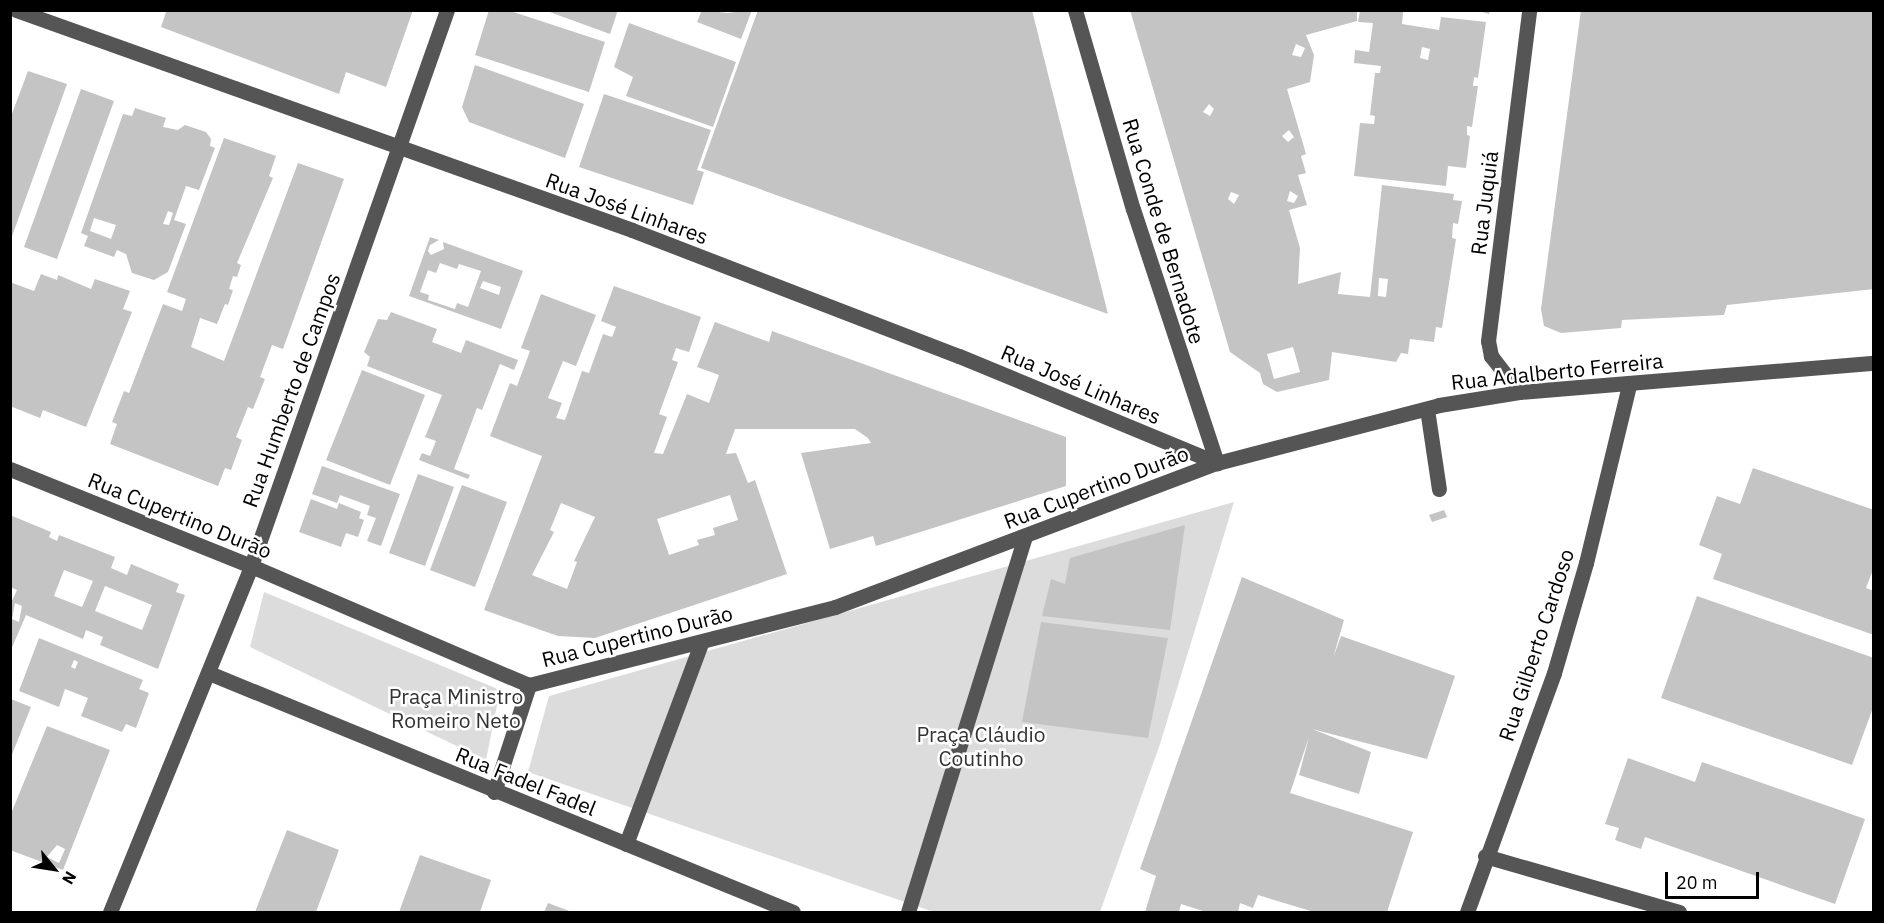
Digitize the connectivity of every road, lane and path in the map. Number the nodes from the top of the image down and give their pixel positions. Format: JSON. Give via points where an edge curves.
{"nodes":[{"id":1,"x":16,"y":10,"type":"edge"},
{"id":2,"x":447,"y":10,"type":"edge"},
{"id":3,"x":1075,"y":10,"type":"edge"},
{"id":4,"x":1529,"y":10,"type":"edge"},
{"id":5,"x":401,"y":148,"type":"junction"},
{"id":6,"x":1874,"y":363,"type":"edge"},
{"id":7,"x":1629,"y":385,"type":"junction"},
{"id":8,"x":1519,"y":392,"type":"junction"},
{"id":9,"x":1427,"y":409,"type":"junction"},
{"id":10,"x":1217,"y":463,"type":"junction"},
{"id":11,"x":10,"y":469,"type":"edge"},
{"id":12,"x":1439,"y":489,"type":"dead end"},
{"id":13,"x":1025,"y":537,"type":"junction"},
{"id":14,"x":251,"y":566,"type":"junction"},
{"id":15,"x":701,"y":643,"type":"junction"},
{"id":16,"x":209,"y":673,"type":"junction"},
{"id":17,"x":529,"y":685,"type":"junction"},
{"id":18,"x":494,"y":792,"type":"junction"},
{"id":19,"x":626,"y":844,"type":"junction"},
{"id":20,"x":1485,"y":856,"type":"junction"},
{"id":21,"x":110,"y":912,"type":"edge"},
{"id":22,"x":793,"y":912,"type":"edge"},
{"id":23,"x":908,"y":912,"type":"edge"},
{"id":24,"x":1467,"y":912,"type":"edge"},
{"id":25,"x":1679,"y":912,"type":"edge"}],
"edges":[{"from":1,"to":5,"type":"street","name":"Rua José Linhares"},
{"from":2,"to":5,"type":"street","name":"Rua Humberto de Campos"},
{"from":3,"to":10,"type":"street","name":"Rua Conde de Bernadote","via":[[1132,209]]},
{"from":4,"to":8,"type":"street","name":"Rua Juquiá","via":[[1488,341],[1495,362]]},
{"from":5,"to":10,"type":"street","name":"Rua José Linhares","via":[[632,230],[937,347]]},
{"from":5,"to":14,"type":"street","name":"Rua Humberto de Campos"},
{"from":6,"to":7,"type":"street","name":"Rua Adalberto Ferreira"},
{"from":7,"to":8,"type":"street","name":"Rua Adalberto Ferreira"},
{"from":7,"to":20,"type":"street","name":"Rua Gilberto Cardoso","via":[[1586,563],[1554,673]]},
{"from":8,"to":9,"type":"street","name":"Rua Adalberto Ferreira"},
{"from":9,"to":10,"type":"street","name":"Rua Adalberto Ferreira"},
{"from":9,"to":12,"type":"street"},
{"from":10,"to":13,"type":"street","name":"Rua Cupertino Durão"},
{"from":11,"to":14,"type":"street","name":"Rua Cupertino Durão"},
{"from":13,"to":15,"type":"street","name":"Rua Cupertino Durão","via":[[835,607]]},
{"from":13,"to":23,"type":"street"},
{"from":14,"to":16,"type":"street","name":"Rua Humberto de Campos"},
{"from":14,"to":17,"type":"street","name":"Rua Cupertino Durão"},
{"from":15,"to":17,"type":"street","name":"Rua Cupertino Durão"},
{"from":15,"to":19,"type":"street"},
{"from":16,"to":18,"type":"street","name":"Rua Fadel Fadel"},
{"from":16,"to":21,"type":"street","name":"Rua Humberto de Campos"},
{"from":17,"to":18,"type":"street"},
{"from":18,"to":19,"type":"street","name":"Rua Fadel Fadel"},
{"from":19,"to":22,"type":"street","name":"Rua Fadel Fadel"},
{"from":20,"to":24,"type":"street","name":"Rua Gilberto Cardoso"},
{"from":20,"to":25,"type":"street"}]}
